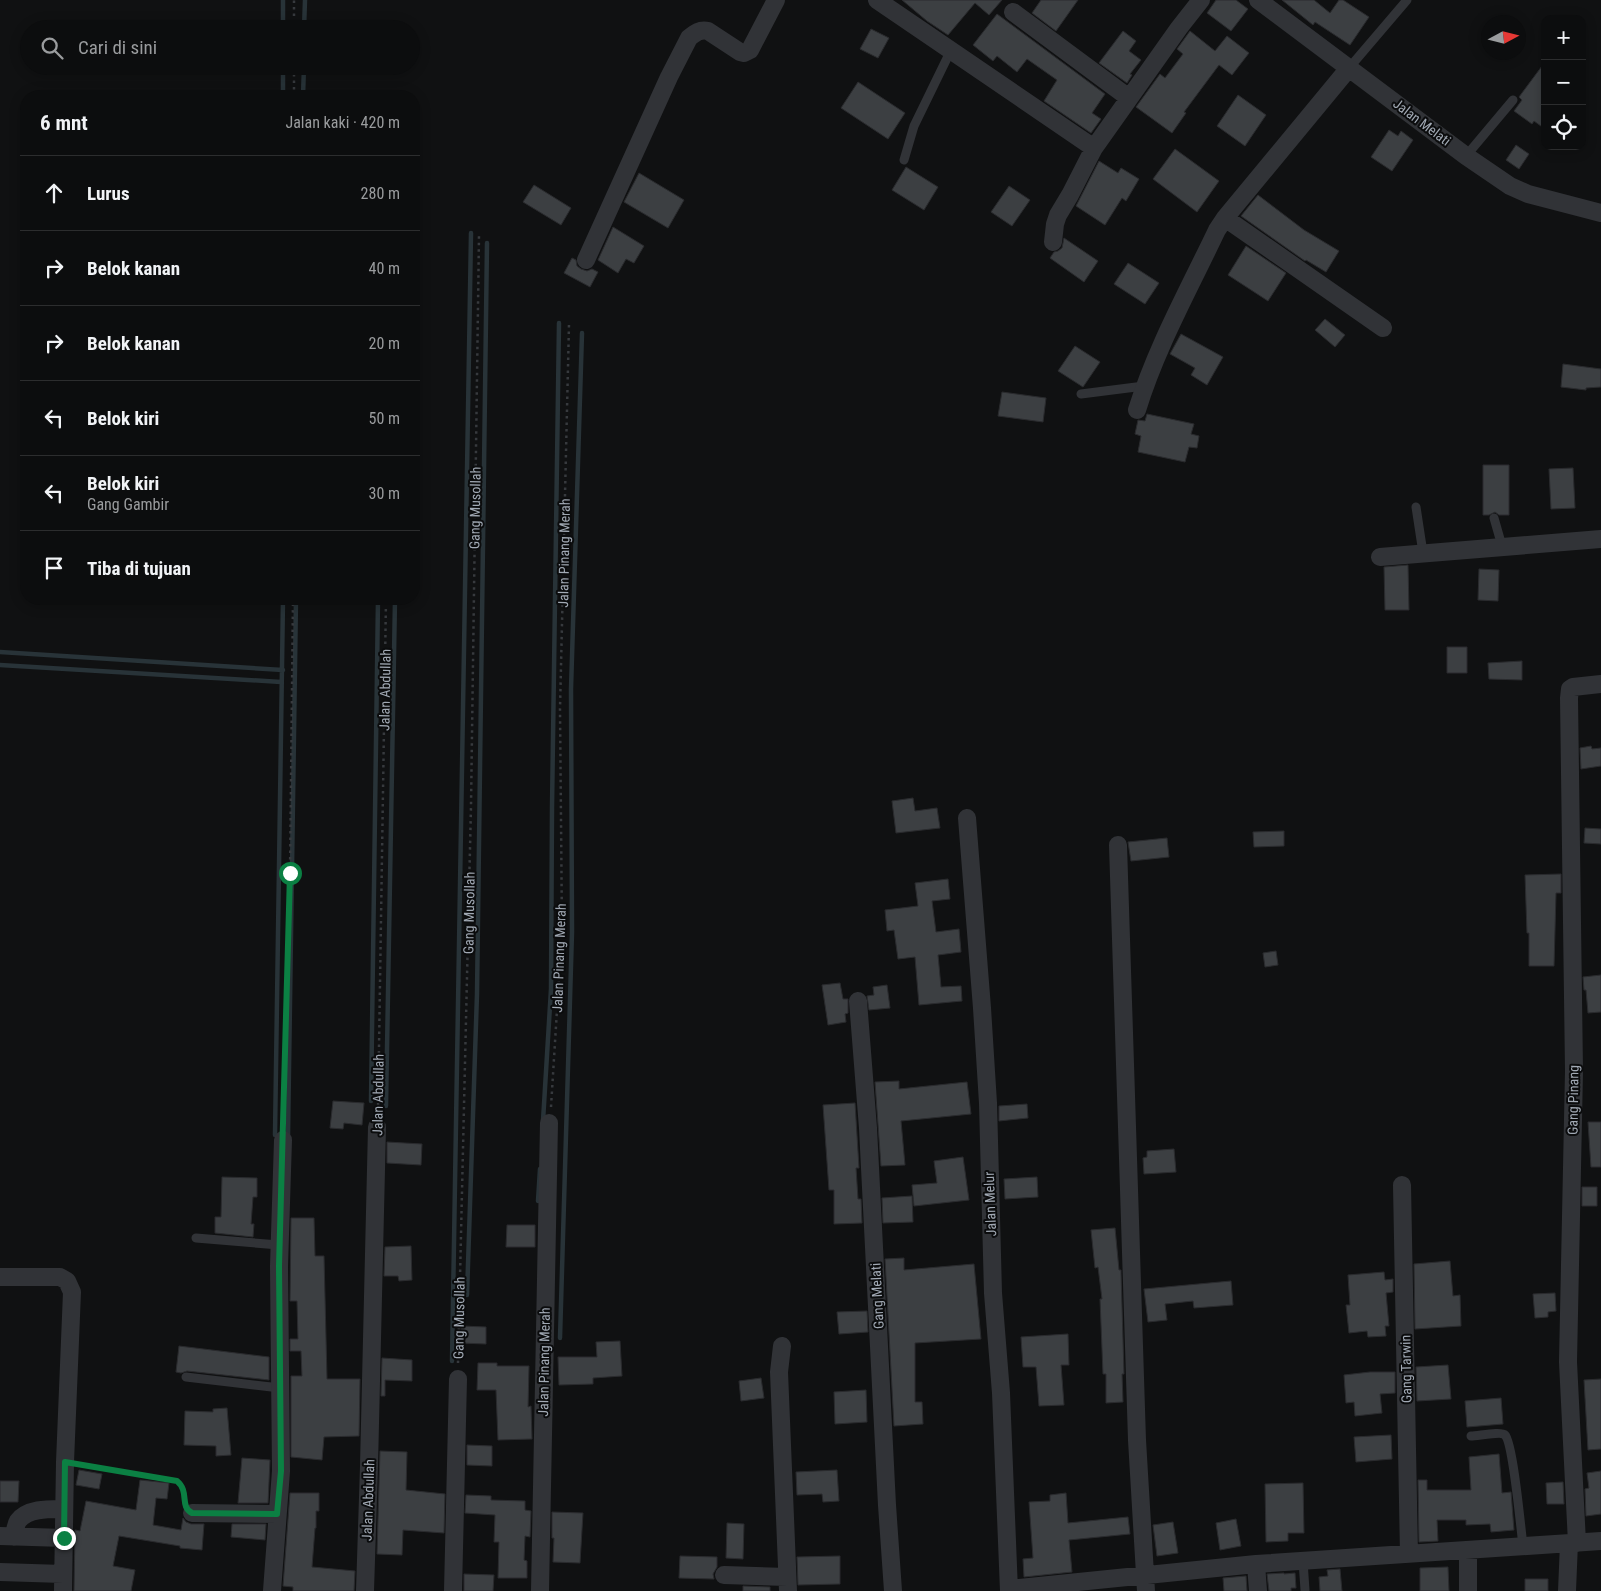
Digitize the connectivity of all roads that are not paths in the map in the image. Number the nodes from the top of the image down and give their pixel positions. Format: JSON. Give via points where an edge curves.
{"nodes":[{"id":1,"x":776,"y":0,"type":"edge"},
{"id":2,"x":877,"y":0,"type":"edge"},
{"id":3,"x":1201,"y":0,"type":"edge"},
{"id":4,"x":1258,"y":0,"type":"edge"},
{"id":5,"x":1407,"y":0,"type":"edge"},
{"id":6,"x":1013,"y":12,"type":"dead end"},
{"id":7,"x":951,"y":50,"type":"junction"},
{"id":8,"x":1350,"y":68,"type":"junction"},
{"id":9,"x":1129,"y":98,"type":"junction"},
{"id":10,"x":1513,"y":100,"type":"dead end"},
{"id":11,"x":1094,"y":148,"type":"junction"},
{"id":12,"x":1466,"y":156,"type":"junction"},
{"id":13,"x":904,"y":160,"type":"dead end"},
{"id":14,"x":1601,"y":213,"type":"edge"},
{"id":15,"x":1225,"y":218,"type":"junction"},
{"id":16,"x":1054,"y":242,"type":"dead end"},
{"id":17,"x":586,"y":260,"type":"dead end"},
{"id":18,"x":1383,"y":328,"type":"dead end"},
{"id":19,"x":1144,"y":386,"type":"junction"},
{"id":20,"x":1081,"y":394,"type":"dead end"},
{"id":21,"x":1137,"y":410,"type":"dead end"},
{"id":22,"x":1416,"y":507,"type":"dead end"},
{"id":23,"x":1494,"y":518,"type":"dead end"},
{"id":24,"x":1601,"y":539,"type":"edge"},
{"id":25,"x":1502,"y":546,"type":"junction"},
{"id":26,"x":1423,"y":553,"type":"junction"},
{"id":27,"x":1380,"y":557,"type":"dead end"},
{"id":28,"x":1601,"y":684,"type":"edge"},
{"id":29,"x":967,"y":818,"type":"dead end"},
{"id":30,"x":1118,"y":845,"type":"dead end"},
{"id":31,"x":858,"y":1001,"type":"dead end"},
{"id":32,"x":549,"y":1123,"type":"road end"},
{"id":33,"x":377,"y":1127,"type":"road end"},
{"id":34,"x":283,"y":1140,"type":"road end"},
{"id":35,"x":1402,"y":1185,"type":"dead end"},
{"id":36,"x":196,"y":1238,"type":"dead end"},
{"id":37,"x":279,"y":1245,"type":"junction"},
{"id":38,"x":0,"y":1277,"type":"edge"},
{"id":39,"x":782,"y":1346,"type":"dead end"},
{"id":40,"x":186,"y":1377,"type":"dead end"},
{"id":41,"x":458,"y":1379,"type":"road end"},
{"id":42,"x":280,"y":1388,"type":"junction"},
{"id":43,"x":1471,"y":1436,"type":"dead end"},
{"id":44,"x":64,"y":1509,"type":"junction"},
{"id":45,"x":192,"y":1513,"type":"road end"},
{"id":46,"x":277,"y":1514,"type":"junction"},
{"id":47,"x":7,"y":1537,"type":"edge"},
{"id":48,"x":64,"y":1538,"type":"junction"},
{"id":49,"x":1601,"y":1541,"type":"edge"},
{"id":50,"x":1573,"y":1543,"type":"junction"},
{"id":51,"x":1522,"y":1546,"type":"junction"},
{"id":52,"x":1468,"y":1550,"type":"junction"},
{"id":53,"x":1409,"y":1554,"type":"junction"},
{"id":54,"x":1303,"y":1561,"type":"junction"},
{"id":55,"x":1256,"y":1564,"type":"junction"},
{"id":56,"x":0,"y":1572,"type":"edge"},
{"id":57,"x":724,"y":1575,"type":"dead end"},
{"id":58,"x":63,"y":1582,"type":"edge"},
{"id":59,"x":1145,"y":1583,"type":"edge"},
{"id":60,"x":788,"y":1584,"type":"edge"},
{"id":61,"x":1009,"y":1590,"type":"edge"},
{"id":62,"x":1305,"y":1590,"type":"dead end"},
{"id":63,"x":272,"y":1591,"type":"edge"},
{"id":64,"x":365,"y":1591,"type":"edge"},
{"id":65,"x":453,"y":1591,"type":"edge"},
{"id":66,"x":540,"y":1591,"type":"edge"},
{"id":67,"x":894,"y":1591,"type":"edge"},
{"id":68,"x":1258,"y":1591,"type":"edge"},
{"id":69,"x":1468,"y":1591,"type":"edge"},
{"id":70,"x":1567,"y":1591,"type":"edge"}],
"edges":[{"from":1,"to":17,"type":"street","via":[[747,52],[740,52],[704,30],[689,38]]},
{"from":2,"to":7,"type":"street"},
{"from":3,"to":9,"type":"street"},
{"from":4,"to":8,"type":"street","name":"Jalan Melati"},
{"from":5,"to":8,"type":"lane"},
{"from":6,"to":9,"type":"street"},
{"from":7,"to":11,"type":"street"},
{"from":7,"to":13,"type":"lane","via":[[914,126]]},
{"from":8,"to":12,"type":"street","name":"Jalan Melati"},
{"from":8,"to":15,"type":"street"},
{"from":9,"to":11,"type":"street"},
{"from":10,"to":12,"type":"lane"},
{"from":11,"to":16,"type":"street","via":[[1058,215]]},
{"from":12,"to":14,"type":"street","name":"Jalan Melati","via":[[1510,186],[1528,194]]},
{"from":15,"to":18,"type":"street"},
{"from":15,"to":19,"type":"street"},
{"from":19,"to":20,"type":"lane"},
{"from":19,"to":21,"type":"street"},
{"from":22,"to":26,"type":"lane"},
{"from":23,"to":25,"type":"lane"},
{"from":24,"to":25,"type":"street"},
{"from":25,"to":26,"type":"street"},
{"from":26,"to":27,"type":"street"},
{"from":28,"to":50,"type":"street","name":"Gang Pinang","via":[[1573,687],[1569,698],[1574,1071],[1568,1362]]},
{"from":29,"to":61,"type":"street","name":"Jalan Melur","via":[[988,1103],[993,1293],[1001,1393]]},
{"from":30,"to":59,"type":"street"},
{"from":31,"to":67,"type":"street","name":"Gang Melati"},
{"from":32,"to":66,"type":"street","name":"Jalan Pinang Merah"},
{"from":33,"to":64,"type":"street","name":"Jalan Abdullah"},
{"from":34,"to":37,"type":"street"},
{"from":35,"to":53,"type":"street","name":"Gang Tarwin"},
{"from":36,"to":37,"type":"lane"},
{"from":37,"to":42,"type":"street"},
{"from":38,"to":44,"type":"street","via":[[60,1277],[68,1281],[72,1292]]},
{"from":39,"to":60,"type":"street","via":[[779,1372]]},
{"from":40,"to":42,"type":"lane"},
{"from":41,"to":65,"type":"street","name":"Gang Musollah"},
{"from":42,"to":46,"type":"street","via":[[281,1471]]},
{"from":43,"to":51,"type":"lane","via":[[1501,1433],[1509,1441]]},
{"from":44,"to":47,"type":"street","via":[[42,1509],[23,1516]]},
{"from":44,"to":48,"type":"street"},
{"from":45,"to":46,"type":"street"},
{"from":46,"to":63,"type":"street"},
{"from":47,"to":48,"type":"street"},
{"from":48,"to":58,"type":"street"},
{"from":49,"to":50,"type":"street"},
{"from":50,"to":51,"type":"street"},
{"from":50,"to":70,"type":"street"},
{"from":51,"to":52,"type":"street"},
{"from":52,"to":53,"type":"street"},
{"from":52,"to":69,"type":"street"},
{"from":53,"to":54,"type":"street"},
{"from":54,"to":55,"type":"street"},
{"from":54,"to":62,"type":"lane"},
{"from":55,"to":59,"type":"street"},
{"from":55,"to":68,"type":"street"},
{"from":56,"to":58,"type":"street"},
{"from":57,"to":60,"type":"street"},
{"from":59,"to":61,"type":"street"}]}
